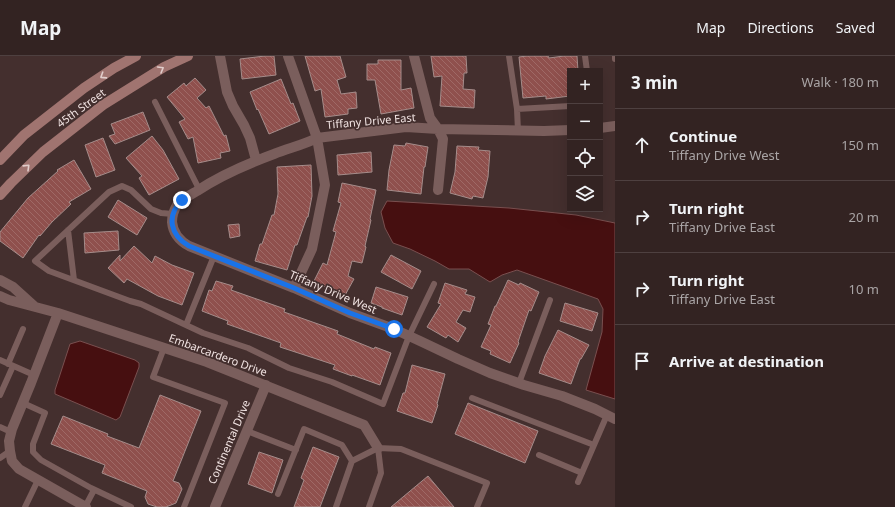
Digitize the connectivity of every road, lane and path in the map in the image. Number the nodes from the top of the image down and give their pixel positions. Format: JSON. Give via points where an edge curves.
{"nodes":[{"id":1,"x":188,"y":56,"type":"edge"},
{"id":2,"x":220,"y":56,"type":"edge"},
{"id":3,"x":288,"y":56,"type":"edge"},
{"id":4,"x":414,"y":56,"type":"edge"},
{"id":5,"x":509,"y":56,"type":"edge"},
{"id":6,"x":585,"y":56,"type":"edge"},
{"id":7,"x":614,"y":56,"type":"edge"},
{"id":8,"x":133,"y":57,"type":"edge"},
{"id":9,"x":615,"y":59,"type":"edge"},
{"id":10,"x":587,"y":68,"type":"edge"},
{"id":11,"x":155,"y":102,"type":"dead end"},
{"id":12,"x":567,"y":106,"type":"edge"},
{"id":13,"x":517,"y":109,"type":"junction"},
{"id":14,"x":615,"y":126,"type":"edge"},
{"id":15,"x":603,"y":128,"type":"edge"},
{"id":16,"x":438,"y":129,"type":"junction"},
{"id":17,"x":567,"y":130,"type":"edge"},
{"id":18,"x":518,"y":131,"type":"junction"},
{"id":19,"x":317,"y":138,"type":"junction"},
{"id":20,"x":0,"y":160,"type":"edge"},
{"id":21,"x":256,"y":160,"type":"junction"},
{"id":22,"x":200,"y":189,"type":"junction"},
{"id":23,"x":438,"y":190,"type":"dead end"},
{"id":24,"x":0,"y":195,"type":"edge"},
{"id":25,"x":173,"y":214,"type":"junction"},
{"id":26,"x":68,"y":230,"type":"junction"},
{"id":27,"x":214,"y":256,"type":"junction"},
{"id":28,"x":0,"y":280,"type":"edge"},
{"id":29,"x":74,"y":280,"type":"junction"},
{"id":30,"x":434,"y":284,"type":"dead end"},
{"id":31,"x":294,"y":288,"type":"junction"},
{"id":32,"x":0,"y":296,"type":"edge"},
{"id":33,"x":550,"y":300,"type":"dead end"},
{"id":34,"x":35,"y":307,"type":"junction"},
{"id":35,"x":58,"y":313,"type":"junction"},
{"id":36,"x":186,"y":325,"type":"junction"},
{"id":37,"x":23,"y":330,"type":"dead end"},
{"id":38,"x":409,"y":336,"type":"junction"},
{"id":39,"x":164,"y":348,"type":"junction"},
{"id":40,"x":0,"y":360,"type":"edge"},
{"id":41,"x":11,"y":365,"type":"junction"},
{"id":42,"x":34,"y":375,"type":"junction"},
{"id":43,"x":518,"y":383,"type":"junction"},
{"id":44,"x":266,"y":386,"type":"junction"},
{"id":45,"x":0,"y":395,"type":"edge"},
{"id":46,"x":472,"y":398,"type":"dead end"},
{"id":47,"x":23,"y":404,"type":"junction"},
{"id":48,"x":611,"y":417,"type":"edge"},
{"id":49,"x":0,"y":427,"type":"edge"},
{"id":50,"x":247,"y":430,"type":"junction"},
{"id":51,"x":11,"y":432,"type":"junction"},
{"id":52,"x":594,"y":445,"type":"junction"},
{"id":53,"x":378,"y":448,"type":"junction"},
{"id":54,"x":296,"y":450,"type":"junction"},
{"id":55,"x":10,"y":451,"type":"junction"},
{"id":56,"x":539,"y":456,"type":"dead end"},
{"id":57,"x":0,"y":458,"type":"edge"},
{"id":58,"x":352,"y":461,"type":"junction"},
{"id":59,"x":582,"y":473,"type":"junction"},
{"id":60,"x":38,"y":480,"type":"junction"},
{"id":61,"x":578,"y":482,"type":"dead end"},
{"id":62,"x":94,"y":490,"type":"junction"},
{"id":63,"x":278,"y":494,"type":"dead end"},
{"id":64,"x":27,"y":506,"type":"edge"},
{"id":65,"x":86,"y":507,"type":"edge"},
{"id":66,"x":131,"y":507,"type":"edge"},
{"id":67,"x":184,"y":507,"type":"edge"},
{"id":68,"x":215,"y":507,"type":"edge"},
{"id":69,"x":336,"y":507,"type":"edge"},
{"id":70,"x":370,"y":507,"type":"edge"},
{"id":71,"x":477,"y":507,"type":"edge"}],
"edges":[{"from":24,"to":1,"type":"main road","name":"45th Street","one_way":true,"via":[[43,152],[103,105],[164,67]]},
{"from":2,"to":21,"type":"street","via":[[227,92],[250,138]]},
{"from":3,"to":19,"type":"street"},
{"from":4,"to":16,"type":"street","via":[[430,118]]},
{"from":5,"to":13,"type":"lane"},
{"from":6,"to":10,"type":"lane"},
{"from":7,"to":9,"type":"lane"},
{"from":8,"to":20,"type":"main road","name":"45th Street","one_way":true,"via":[[84,88],[24,135]]},
{"from":11,"to":22,"type":"lane"},
{"from":12,"to":13,"type":"lane"},
{"from":13,"to":18,"type":"lane"},
{"from":14,"to":15,"type":"street"},
{"from":16,"to":18,"type":"street","name":"Tiffany Drive East"},
{"from":16,"to":19,"type":"street","name":"Tiffany Drive East","via":[[406,127]]},
{"from":16,"to":23,"type":"street","via":[[443,139]]},
{"from":17,"to":18,"type":"street","name":"Tiffany Drive East"},
{"from":19,"to":21,"type":"street","name":"Tiffany Drive East"},
{"from":19,"to":31,"type":"street","via":[[325,185],[312,249]]},
{"from":21,"to":22,"type":"street","name":"Tiffany Drive East"},
{"from":22,"to":25,"type":"street","name":"Tiffany Drive East","via":[[182,200]]},
{"from":25,"to":26,"type":"lane","via":[[161,214],[151,209],[131,190],[122,186],[109,192]]},
{"from":25,"to":27,"type":"street","name":"Tiffany Drive West","via":[[174,232],[182,243]]},
{"from":26,"to":29,"type":"lane"},
{"from":26,"to":29,"type":"lane","via":[[35,261],[50,271]]},
{"from":27,"to":31,"type":"street","name":"Tiffany Drive West"},
{"from":27,"to":36,"type":"lane"},
{"from":28,"to":34,"type":"street","name":"Embarcardero Drive","via":[[13,286]]},
{"from":29,"to":36,"type":"lane","via":[[141,304]]},
{"from":30,"to":38,"type":"lane"},
{"from":31,"to":38,"type":"street","name":"Tiffany Drive West"},
{"from":32,"to":34,"type":"street","name":"Embarcardero Drive"},
{"from":33,"to":43,"type":"lane"},
{"from":34,"to":35,"type":"street","name":"Embarcardero Drive"},
{"from":35,"to":39,"type":"street","name":"Embarcardero Drive"},
{"from":35,"to":42,"type":"street"},
{"from":36,"to":38,"type":"lane","via":[[383,404]]},
{"from":37,"to":41,"type":"lane"},
{"from":38,"to":43,"type":"street","name":"Tiffany Drive West","via":[[458,360]]},
{"from":39,"to":44,"type":"street","name":"Embarcardero Drive"},
{"from":39,"to":67,"type":"lane","via":[[153,377],[224,403]]},
{"from":40,"to":41,"type":"lane"},
{"from":41,"to":42,"type":"lane"},
{"from":41,"to":45,"type":"lane"},
{"from":42,"to":47,"type":"street"},
{"from":43,"to":48,"type":"street","name":"Tiffany Drive West","via":[[562,396]]},
{"from":44,"to":50,"type":"street","name":"Continental Drive"},
{"from":44,"to":53,"type":"street","name":"Embarcardero Drive","via":[[364,425]]},
{"from":46,"to":52,"type":"lane"},
{"from":47,"to":51,"type":"street"},
{"from":47,"to":62,"type":"lane","via":[[45,413],[33,444],[33,452],[41,460]]},
{"from":48,"to":52,"type":"lane"},
{"from":49,"to":51,"type":"lane"},
{"from":50,"to":54,"type":"lane"},
{"from":50,"to":68,"type":"street","name":"Continental Drive"},
{"from":51,"to":55,"type":"street"},
{"from":52,"to":59,"type":"lane"},
{"from":53,"to":58,"type":"lane"},
{"from":53,"to":70,"type":"lane","via":[[381,473]]},
{"from":53,"to":71,"type":"lane","via":[[401,449],[487,483]]},
{"from":54,"to":58,"type":"lane","via":[[304,429],[342,445]]},
{"from":54,"to":63,"type":"lane"},
{"from":55,"to":57,"type":"lane"},
{"from":55,"to":60,"type":"street","via":[[12,461],[19,469]]},
{"from":56,"to":59,"type":"lane"},
{"from":58,"to":69,"type":"lane"},
{"from":59,"to":61,"type":"lane"},
{"from":60,"to":64,"type":"lane"},
{"from":60,"to":65,"type":"street"},
{"from":62,"to":65,"type":"lane"},
{"from":62,"to":66,"type":"lane"}]}
